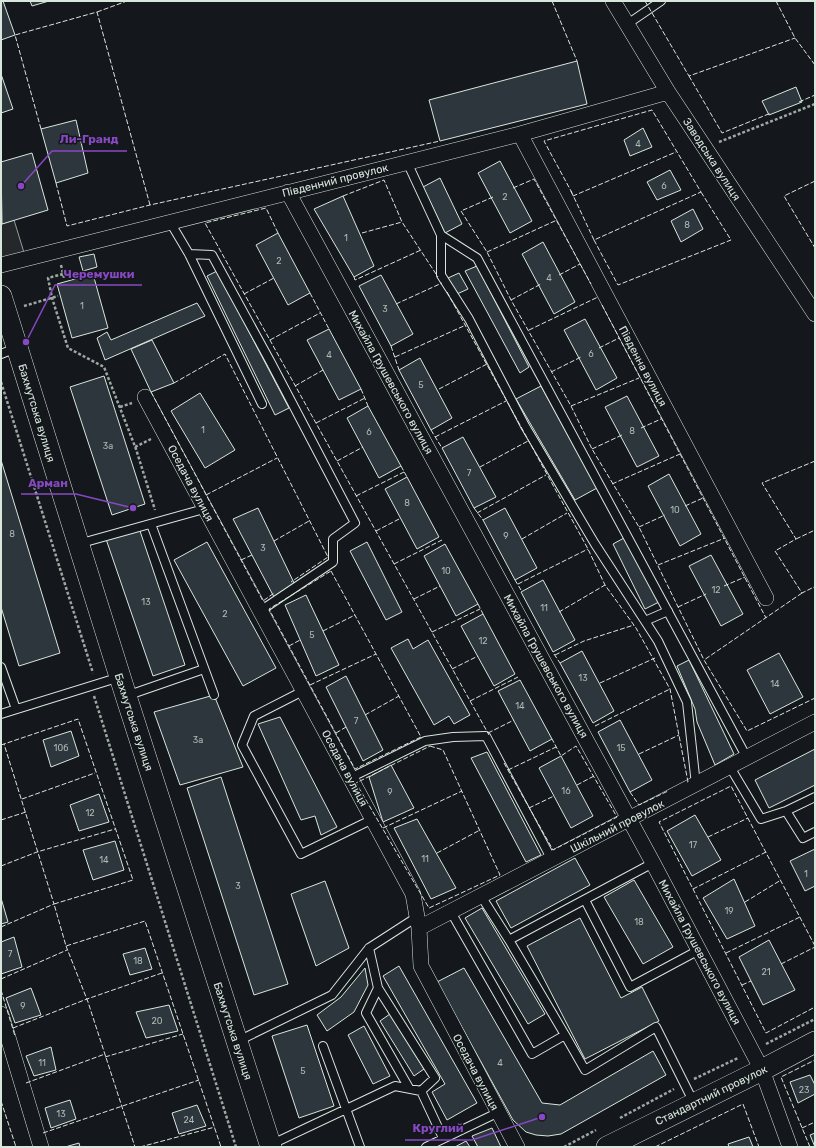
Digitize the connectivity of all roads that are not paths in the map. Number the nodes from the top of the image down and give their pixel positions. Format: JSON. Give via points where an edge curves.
{"nodes":[{"id":1,"x":613,"y":1,"type":"edge"},
{"id":2,"x":661,"y":1,"type":"edge"},
{"id":3,"x":626,"y":25,"type":"junction"},
{"id":4,"x":668,"y":92,"type":"junction"},
{"id":5,"x":520,"y":134,"type":"junction"},
{"id":6,"x":407,"y":162,"type":"junction"},
{"id":7,"x":288,"y":192,"type":"junction"},
{"id":8,"x":170,"y":222,"type":"junction"},
{"id":9,"x":441,"y":235,"type":"junction"},
{"id":10,"x":189,"y":254,"type":"junction"},
{"id":11,"x":1,"y":265,"type":"edge"},
{"id":12,"x":3,"y":310,"type":"edge"},
{"id":13,"x":815,"y":314,"type":"edge"},
{"id":14,"x":9,"y":351,"type":"edge"},
{"id":15,"x":145,"y":397,"type":"dead end"},
{"id":16,"x":262,"y":404,"type":"dead end"},
{"id":17,"x":204,"y":509,"type":"junction"},
{"id":18,"x":155,"y":523,"type":"junction"},
{"id":19,"x":78,"y":544,"type":"junction"},
{"id":20,"x":766,"y":598,"type":"dead end"},
{"id":21,"x":260,"y":611,"type":"junction"},
{"id":22,"x":668,"y":611,"type":"junction"},
{"id":23,"x":645,"y":621,"type":"junction"},
{"id":24,"x":1,"y":667,"type":"edge"},
{"id":25,"x":204,"y":668,"type":"junction"},
{"id":26,"x":123,"y":686,"type":"junction"},
{"id":27,"x":303,"y":691,"type":"junction"},
{"id":28,"x":214,"y":695,"type":"dead end"},
{"id":29,"x":16,"y":709,"type":"junction"},
{"id":30,"x":1,"y":714,"type":"edge"},
{"id":31,"x":815,"y":722,"type":"edge"},
{"id":32,"x":747,"y":758,"type":"junction"},
{"id":33,"x":730,"y":767,"type":"junction"},
{"id":34,"x":350,"y":778,"type":"junction"},
{"id":35,"x":696,"y":785,"type":"junction"},
{"id":36,"x":815,"y":797,"type":"edge"},
{"id":37,"x":786,"y":811,"type":"junction"},
{"id":38,"x":373,"y":820,"type":"junction"},
{"id":39,"x":630,"y":820,"type":"junction"},
{"id":40,"x":815,"y":832,"type":"edge"},
{"id":41,"x":552,"y":860,"type":"junction"},
{"id":42,"x":653,"y":863,"type":"junction"},
{"id":43,"x":482,"y":896,"type":"junction"},
{"id":44,"x":585,"y":900,"type":"junction"},
{"id":45,"x":451,"y":912,"type":"junction"},
{"id":46,"x":418,"y":923,"type":"junction"},
{"id":47,"x":509,"y":940,"type":"junction"},
{"id":48,"x":369,"y":948,"type":"junction"},
{"id":49,"x":699,"y":950,"type":"junction"},
{"id":50,"x":378,"y":988,"type":"junction"},
{"id":51,"x":1,"y":1014,"type":"edge"},
{"id":52,"x":564,"y":1035,"type":"junction"},
{"id":53,"x":237,"y":1042,"type":"junction"},
{"id":54,"x":815,"y":1042,"type":"edge"},
{"id":55,"x":323,"y":1046,"type":"dead end"},
{"id":56,"x":762,"y":1070,"type":"junction"},
{"id":57,"x":409,"y":1088,"type":"junction"},
{"id":58,"x":421,"y":1091,"type":"junction"},
{"id":59,"x":694,"y":1103,"type":"junction"},
{"id":60,"x":346,"y":1108,"type":"junction"},
{"id":61,"x":497,"y":1113,"type":"junction"},
{"id":62,"x":443,"y":1138,"type":"junction"},
{"id":63,"x":271,"y":1146,"type":"edge"},
{"id":64,"x":41,"y":1147,"type":"edge"},
{"id":65,"x":360,"y":1147,"type":"edge"},
{"id":66,"x":426,"y":1147,"type":"edge"},
{"id":67,"x":517,"y":1147,"type":"edge"},
{"id":68,"x":607,"y":1147,"type":"edge"},
{"id":69,"x":790,"y":1147,"type":"edge"}],
"edges":[{"from":1,"to":3,"type":"street","name":"Заводська вулиця"},
{"from":2,"to":3,"type":"lane"},
{"from":3,"to":4,"type":"street","name":"Заводська вулиця"},
{"from":4,"to":5,"type":"street","name":"Південний провулок"},
{"from":4,"to":13,"type":"street","name":"Заводська вулиця"},
{"from":5,"to":6,"type":"street","name":"Південний провулок"},
{"from":5,"to":20,"type":"street","name":"Південна вулиця"},
{"from":6,"to":7,"type":"street","name":"Південний провулок"},
{"from":6,"to":9,"type":"lane"},
{"from":7,"to":8,"type":"street","name":"Південний провулок"},
{"from":7,"to":39,"type":"street","name":"Михайла Грушевського вулиця"},
{"from":8,"to":10,"type":"lane"},
{"from":8,"to":11,"type":"street","name":"Південний провулок"},
{"from":9,"to":22,"type":"lane","via":[[477,258]]},
{"from":9,"to":23,"type":"lane","via":[[441,275],[469,319],[552,472]]},
{"from":10,"to":16,"type":"lane"},
{"from":10,"to":21,"type":"lane","via":[[212,255],[355,523],[333,539],[333,562]]},
{"from":12,"to":14,"type":"street","name":"Бахмутська вулиця"},
{"from":14,"to":19,"type":"street","name":"Бахмутська вулиця"},
{"from":15,"to":17,"type":"street","name":"Оседача вулиця"},
{"from":17,"to":18,"type":"lane"},
{"from":17,"to":21,"type":"street","name":"Оседача вулиця"},
{"from":18,"to":19,"type":"lane"},
{"from":18,"to":25,"type":"lane"},
{"from":19,"to":26,"type":"street","name":"Бахмутська вулиця"},
{"from":21,"to":27,"type":"street","name":"Оседача вулиця"},
{"from":22,"to":23,"type":"lane"},
{"from":22,"to":32,"type":"lane"},
{"from":23,"to":35,"type":"lane","via":[[658,641],[687,702]]},
{"from":24,"to":29,"type":"lane"},
{"from":25,"to":26,"type":"lane"},
{"from":25,"to":28,"type":"lane"},
{"from":26,"to":29,"type":"lane","via":[[94,685]]},
{"from":26,"to":53,"type":"street","name":"Бахмутська вулиця"},
{"from":27,"to":34,"type":"street","name":"Оседача вулиця"},
{"from":27,"to":38,"type":"lane","via":[[254,716],[242,745],[301,854]]},
{"from":29,"to":30,"type":"lane"},
{"from":31,"to":32,"type":"street","name":"Шкільний провулок"},
{"from":32,"to":33,"type":"street","name":"Шкільний провулок"},
{"from":33,"to":35,"type":"street","name":"Шкільний провулок"},
{"from":33,"to":37,"type":"lane","via":[[761,819]]},
{"from":34,"to":38,"type":"street","name":"Оседача вулиця"},
{"from":34,"to":41,"type":"lane","via":[[425,741],[486,736]]},
{"from":35,"to":39,"type":"street","name":"Шкільний провулок"},
{"from":36,"to":37,"type":"lane"},
{"from":37,"to":40,"type":"lane","via":[[803,838]]},
{"from":38,"to":46,"type":"street","name":"Оседача вулиця","via":[[413,894]]},
{"from":39,"to":41,"type":"street","name":"Шкільний провулок"},
{"from":39,"to":42,"type":"street","name":"Михайла Грушевського вулиця"},
{"from":41,"to":43,"type":"street","name":"Шкільний провулок"},
{"from":42,"to":44,"type":"lane"},
{"from":42,"to":49,"type":"street","name":"Михайла Грушевського вулиця"},
{"from":43,"to":45,"type":"street","name":"Шкільний провулок"},
{"from":43,"to":47,"type":"lane"},
{"from":44,"to":47,"type":"lane"},
{"from":44,"to":49,"type":"lane","via":[[630,987]]},
{"from":45,"to":46,"type":"street","name":"Шкільний провулок"},
{"from":45,"to":52,"type":"lane","via":[[532,1054]]},
{"from":46,"to":48,"type":"lane"},
{"from":46,"to":61,"type":"street","name":"Оседача вулиця","via":[[420,966]]},
{"from":47,"to":52,"type":"lane"},
{"from":48,"to":50,"type":"lane"},
{"from":48,"to":53,"type":"lane","via":[[332,995]]},
{"from":49,"to":56,"type":"street","name":"Михайла Грушевського вулиця"},
{"from":50,"to":57,"type":"lane","via":[[366,1013]]},
{"from":50,"to":58,"type":"lane","via":[[435,1078]]},
{"from":51,"to":64,"type":"street"},
{"from":52,"to":59,"type":"lane","via":[[585,1070],[656,1027]]},
{"from":53,"to":63,"type":"street","name":"Бахмутська вулиця"},
{"from":54,"to":56,"type":"street","name":"Стандартний провулок"},
{"from":55,"to":60,"type":"lane"},
{"from":56,"to":59,"type":"street","name":"Стандартний провулок"},
{"from":56,"to":69,"type":"street","name":"Михайла Грушевського вулиця"},
{"from":57,"to":58,"type":"lane"},
{"from":57,"to":60,"type":"lane","via":[[395,1086]]},
{"from":58,"to":62,"type":"lane"},
{"from":59,"to":68,"type":"street","name":"Стандартний провулок"},
{"from":60,"to":63,"type":"lane"},
{"from":60,"to":65,"type":"lane"},
{"from":61,"to":62,"type":"lane"},
{"from":61,"to":67,"type":"street","name":"Оседача вулиця"},
{"from":62,"to":66,"type":"lane"}]}
